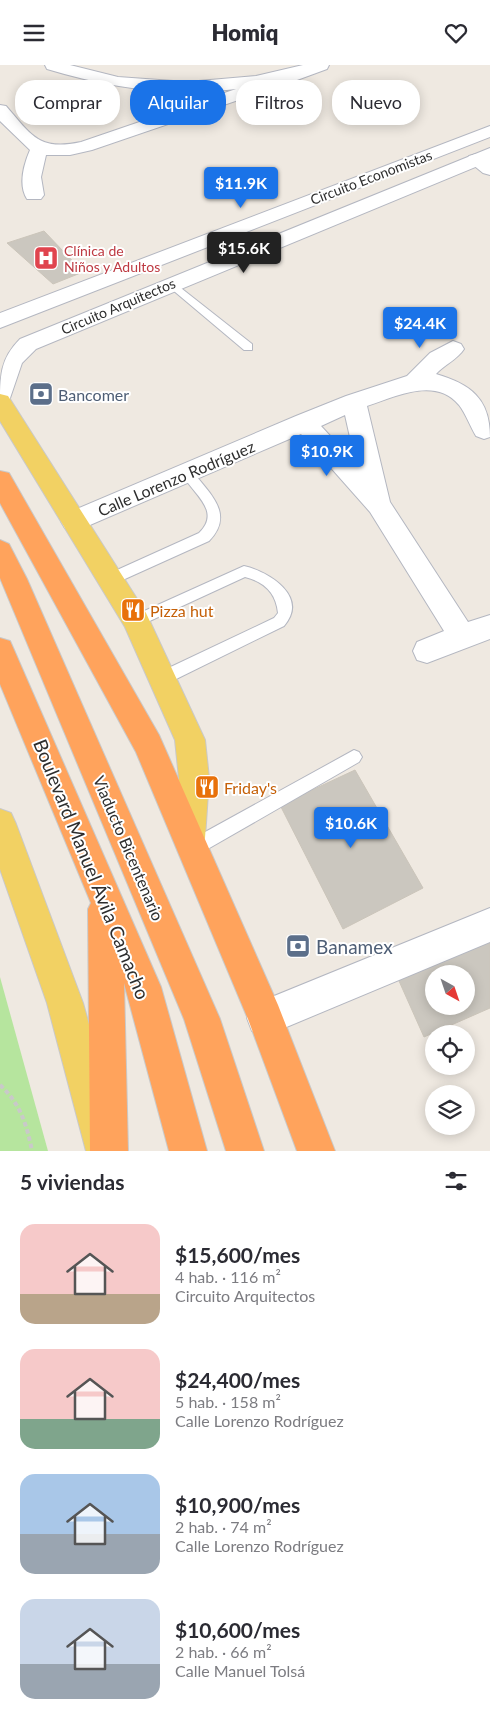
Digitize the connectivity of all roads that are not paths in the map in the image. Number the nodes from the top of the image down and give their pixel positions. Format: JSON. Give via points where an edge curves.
{"nodes":[{"id":1,"x":53,"y":65,"type":"edge"},
{"id":2,"x":321,"y":65,"type":"edge"},
{"id":3,"x":291,"y":75,"type":"junction"},
{"id":4,"x":0,"y":110,"type":"edge"},
{"id":5,"x":490,"y":131,"type":"edge"},
{"id":6,"x":39,"y":149,"type":"junction"},
{"id":7,"x":485,"y":161,"type":"edge"},
{"id":8,"x":34,"y":195,"type":"dead end"},
{"id":9,"x":172,"y":284,"type":"junction"},
{"id":10,"x":0,"y":321,"type":"edge"},
{"id":11,"x":248,"y":347,"type":"dead end"},
{"id":12,"x":10,"y":348,"type":"edge"},
{"id":13,"x":453,"y":349,"type":"dead end"},
{"id":14,"x":415,"y":382,"type":"junction"},
{"id":15,"x":0,"y":398,"type":"edge"},
{"id":16,"x":354,"y":401,"type":"junction"},
{"id":17,"x":0,"y":402,"type":"edge"},
{"id":18,"x":304,"y":422,"type":"junction"},
{"id":19,"x":484,"y":431,"type":"dead end"},
{"id":20,"x":188,"y":473,"type":"junction"},
{"id":21,"x":0,"y":479,"type":"edge"},
{"id":22,"x":379,"y":505,"type":"junction"},
{"id":23,"x":74,"y":521,"type":"junction"},
{"id":24,"x":0,"y":551,"type":"edge"},
{"id":25,"x":111,"y":579,"type":"junction"},
{"id":26,"x":136,"y":621,"type":"junction"},
{"id":27,"x":490,"y":627,"type":"edge"},
{"id":28,"x":462,"y":635,"type":"junction"},
{"id":29,"x":0,"y":650,"type":"edge"},
{"id":30,"x":427,"y":651,"type":"dead end"},
{"id":31,"x":163,"y":678,"type":"junction"},
{"id":32,"x":354,"y":757,"type":"dead end"},
{"id":33,"x":0,"y":824,"type":"edge"},
{"id":34,"x":191,"y":843,"type":"junction"},
{"id":35,"x":104,"y":895,"type":"junction"},
{"id":36,"x":490,"y":925,"type":"edge"},
{"id":37,"x":265,"y":1018,"type":"junction"},
{"id":38,"x":105,"y":1151,"type":"edge"},
{"id":39,"x":110,"y":1151,"type":"edge"},
{"id":40,"x":188,"y":1151,"type":"edge"},
{"id":41,"x":244,"y":1151,"type":"edge"},
{"id":42,"x":316,"y":1151,"type":"edge"}],
"edges":[{"from":1,"to":3,"type":"street","via":[[86,77],[168,87],[216,85]]},
{"from":2,"to":3,"type":"street"},
{"from":3,"to":6,"type":"street","via":[[86,146],[63,152]]},
{"from":4,"to":6,"type":"street","via":[[27,141]]},
{"from":5,"to":10,"type":"street","name":"Circuito Economistas"},
{"from":6,"to":8,"type":"street","via":[[31,180]]},
{"from":7,"to":9,"type":"street","name":"Circuito Arquitectos"},
{"from":9,"to":11,"type":"lane"},
{"from":9,"to":12,"type":"street","name":"Circuito Arquitectos"},
{"from":12,"to":15,"type":"street","name":"Circuito Arquitectos"},
{"from":13,"to":14,"type":"street","via":[[438,358]]},
{"from":14,"to":16,"type":"street","name":"Calle Lorenzo Rodríguez"},
{"from":14,"to":19,"type":"street","name":"Calle Lorenzo Rodríguez","via":[[434,382],[451,387],[466,399]]},
{"from":16,"to":18,"type":"street","name":"Calle Lorenzo Rodríguez"},
{"from":16,"to":22,"type":"street"},
{"from":17,"to":23,"type":"main road"},
{"from":18,"to":20,"type":"street","name":"Calle Lorenzo Rodríguez"},
{"from":18,"to":22,"type":"street"},
{"from":20,"to":23,"type":"street","name":"Calle Lorenzo Rodríguez"},
{"from":20,"to":25,"type":"lane","via":[[214,511],[217,520],[214,530]]},
{"from":21,"to":34,"type":"highway","via":[[148,745]]},
{"from":22,"to":28,"type":"street"},
{"from":23,"to":25,"type":"main road"},
{"from":24,"to":41,"type":"highway","name":"Viaducto Bicentenario","via":[[202,1019]]},
{"from":25,"to":26,"type":"main road"},
{"from":26,"to":31,"type":"main road"},
{"from":26,"to":31,"type":"lane","via":[[244,571],[258,574],[281,592],[285,615],[279,622]]},
{"from":27,"to":28,"type":"street"},
{"from":28,"to":30,"type":"street"},
{"from":29,"to":35,"type":"highway","name":"Boulevard Manuel Ávila Camacho"},
{"from":31,"to":34,"type":"main road","via":[[190,740],[194,778]]},
{"from":32,"to":34,"type":"lane"},
{"from":33,"to":38,"type":"main road","via":[[65,1003]]},
{"from":34,"to":37,"type":"highway"},
{"from":35,"to":39,"type":"highway"},
{"from":35,"to":40,"type":"highway","name":"Boulevard Manuel Ávila Camacho","via":[[143,987]]},
{"from":36,"to":37,"type":"street"},
{"from":37,"to":42,"type":"highway"}]}
